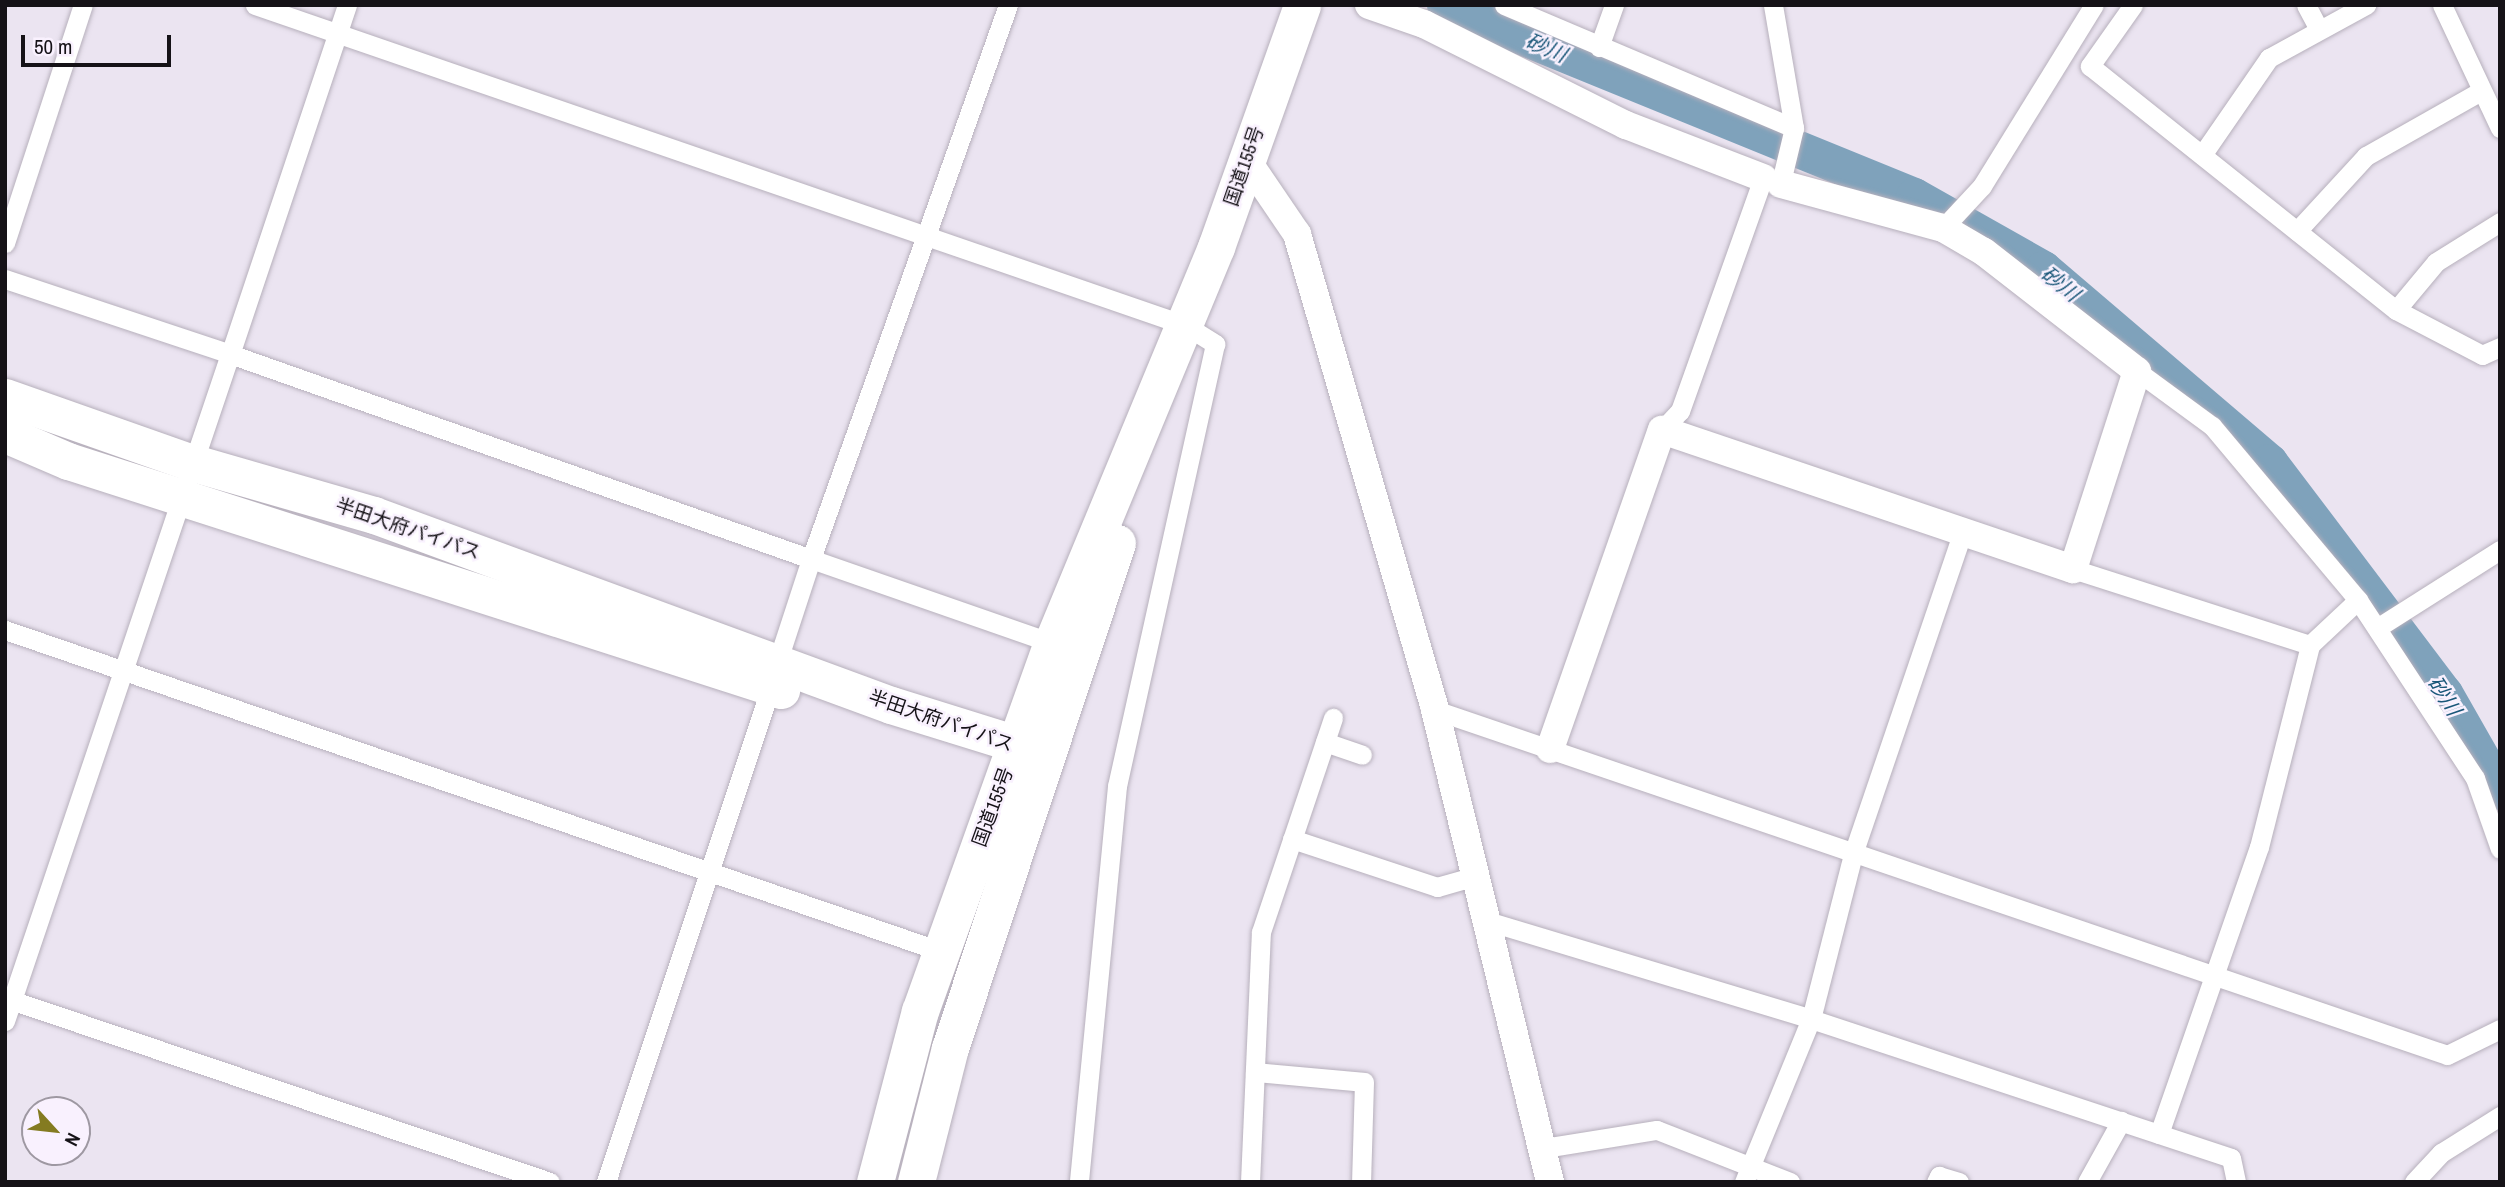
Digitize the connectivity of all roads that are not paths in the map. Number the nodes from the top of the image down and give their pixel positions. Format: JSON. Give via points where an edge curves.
{"nodes":[{"id":1,"x":83,"y":5,"type":"edge"},
{"id":2,"x":255,"y":5,"type":"edge"},
{"id":3,"x":347,"y":5,"type":"edge"},
{"id":4,"x":1008,"y":5,"type":"edge"},
{"id":5,"x":1302,"y":5,"type":"edge"},
{"id":6,"x":1369,"y":5,"type":"edge"},
{"id":7,"x":1504,"y":5,"type":"edge"},
{"id":8,"x":1614,"y":5,"type":"edge"},
{"id":9,"x":1773,"y":5,"type":"edge"},
{"id":10,"x":2094,"y":5,"type":"edge"},
{"id":11,"x":2133,"y":5,"type":"edge"},
{"id":12,"x":2305,"y":5,"type":"edge"},
{"id":13,"x":2366,"y":5,"type":"edge"},
{"id":14,"x":2442,"y":5,"type":"edge"},
{"id":15,"x":2319,"y":29,"type":"junction"},
{"id":16,"x":338,"y":31,"type":"junction"},
{"id":17,"x":1599,"y":47,"type":"junction"},
{"id":18,"x":2481,"y":91,"type":"junction"},
{"id":19,"x":2500,"y":128,"type":"edge"},
{"id":20,"x":1794,"y":129,"type":"junction"},
{"id":21,"x":2202,"y":155,"type":"junction"},
{"id":22,"x":1246,"y":159,"type":"junction"},
{"id":23,"x":1775,"y":181,"type":"junction"},
{"id":24,"x":2500,"y":222,"type":"edge"},
{"id":25,"x":1944,"y":227,"type":"junction"},
{"id":26,"x":2297,"y":231,"type":"junction"},
{"id":27,"x":929,"y":236,"type":"junction"},
{"id":28,"x":5,"y":243,"type":"edge"},
{"id":29,"x":5,"y":279,"type":"edge"},
{"id":30,"x":2396,"y":310,"type":"junction"},
{"id":31,"x":1185,"y":325,"type":"junction"},
{"id":32,"x":2500,"y":347,"type":"edge"},
{"id":33,"x":230,"y":354,"type":"junction"},
{"id":34,"x":2137,"y":372,"type":"junction"},
{"id":35,"x":5,"y":397,"type":"edge"},
{"id":36,"x":1662,"y":430,"type":"junction"},
{"id":37,"x":5,"y":434,"type":"edge"},
{"id":38,"x":186,"y":478,"type":"junction"},
{"id":39,"x":1963,"y":531,"type":"junction"},
{"id":40,"x":2500,"y":550,"type":"edge"},
{"id":41,"x":811,"y":559,"type":"junction"},
{"id":42,"x":2073,"y":569,"type":"junction"},
{"id":43,"x":2358,"y":600,"type":"junction"},
{"id":44,"x":2378,"y":628,"type":"junction"},
{"id":45,"x":5,"y":629,"type":"edge"},
{"id":46,"x":1052,"y":643,"type":"junction"},
{"id":47,"x":2310,"y":645,"type":"junction"},
{"id":48,"x":124,"y":670,"type":"junction"},
{"id":49,"x":774,"y":675,"type":"junction"},
{"id":50,"x":1435,"y":710,"type":"junction"},
{"id":51,"x":1333,"y":718,"type":"dead end"},
{"id":52,"x":1325,"y":742,"type":"junction"},
{"id":53,"x":1550,"y":749,"type":"junction"},
{"id":54,"x":1362,"y":755,"type":"dead end"},
{"id":55,"x":1022,"y":758,"type":"junction"},
{"id":56,"x":1292,"y":839,"type":"junction"},
{"id":57,"x":2500,"y":849,"type":"edge"},
{"id":58,"x":1853,"y":853,"type":"junction"},
{"id":59,"x":711,"y":873,"type":"junction"},
{"id":60,"x":1473,"y":877,"type":"junction"},
{"id":61,"x":1483,"y":920,"type":"junction"},
{"id":62,"x":940,"y":951,"type":"junction"},
{"id":63,"x":2216,"y":973,"type":"junction"},
{"id":64,"x":9,"y":999,"type":"edge"},
{"id":65,"x":1811,"y":1019,"type":"junction"},
{"id":66,"x":5,"y":1021,"type":"edge"},
{"id":67,"x":2500,"y":1029,"type":"edge"},
{"id":68,"x":1255,"y":1072,"type":"junction"},
{"id":69,"x":2500,"y":1116,"type":"edge"},
{"id":70,"x":2121,"y":1121,"type":"junction"},
{"id":71,"x":2159,"y":1134,"type":"junction"},
{"id":72,"x":1544,"y":1148,"type":"junction"},
{"id":73,"x":1746,"y":1174,"type":"edge"},
{"id":74,"x":1548,"y":1180,"type":"edge"},
{"id":75,"x":550,"y":1182,"type":"edge"},
{"id":76,"x":606,"y":1182,"type":"edge"},
{"id":77,"x":875,"y":1182,"type":"edge"},
{"id":78,"x":916,"y":1182,"type":"edge"},
{"id":79,"x":1079,"y":1182,"type":"edge"},
{"id":80,"x":1250,"y":1182,"type":"edge"},
{"id":81,"x":1361,"y":1182,"type":"edge"},
{"id":82,"x":1790,"y":1182,"type":"edge"},
{"id":83,"x":1936,"y":1182,"type":"edge"},
{"id":84,"x":1959,"y":1182,"type":"edge"},
{"id":85,"x":2087,"y":1182,"type":"edge"},
{"id":86,"x":2236,"y":1182,"type":"edge"},
{"id":87,"x":2414,"y":1182,"type":"edge"}],
"edges":[{"from":1,"to":28,"type":"street"},
{"from":2,"to":16,"type":"street"},
{"from":3,"to":16,"type":"street"},
{"from":4,"to":27,"type":"street"},
{"from":5,"to":22,"type":"highway","name":"国道155号"},
{"from":6,"to":23,"type":"street","via":[[1424,24],[1626,125]]},
{"from":7,"to":17,"type":"street"},
{"from":8,"to":17,"type":"street"},
{"from":9,"to":20,"type":"street"},
{"from":10,"to":25,"type":"street","via":[[1982,186]]},
{"from":11,"to":21,"type":"street","via":[[2090,66]]},
{"from":12,"to":15,"type":"street"},
{"from":13,"to":15,"type":"street"},
{"from":14,"to":18,"type":"street"},
{"from":15,"to":21,"type":"street","via":[[2269,58]]},
{"from":16,"to":27,"type":"street"},
{"from":16,"to":33,"type":"street"},
{"from":17,"to":20,"type":"street"},
{"from":18,"to":19,"type":"street"},
{"from":18,"to":26,"type":"street","via":[[2366,156]]},
{"from":20,"to":23,"type":"street"},
{"from":21,"to":26,"type":"street"},
{"from":22,"to":31,"type":"highway","name":"国道155号"},
{"from":22,"to":50,"type":"street","via":[[1297,234]]},
{"from":23,"to":25,"type":"street"},
{"from":23,"to":36,"type":"street","via":[[1680,411]]},
{"from":24,"to":30,"type":"street","via":[[2436,262]]},
{"from":25,"to":34,"type":"street","via":[[1984,251]]},
{"from":26,"to":30,"type":"street"},
{"from":27,"to":31,"type":"street"},
{"from":27,"to":41,"type":"street"},
{"from":29,"to":33,"type":"street"},
{"from":30,"to":32,"type":"street","via":[[2482,355]]},
{"from":31,"to":46,"type":"highway","name":"国道155号"},
{"from":31,"to":55,"type":"highway","name":"国道155号","via":[[1172,385]]},
{"from":31,"to":79,"type":"street","via":[[1215,344],[1117,786]]},
{"from":33,"to":38,"type":"street"},
{"from":33,"to":41,"type":"street"},
{"from":34,"to":42,"type":"street"},
{"from":34,"to":43,"type":"street","via":[[2212,426]]},
{"from":35,"to":38,"type":"highway","name":"半田大府パイパス"},
{"from":36,"to":39,"type":"street"},
{"from":36,"to":53,"type":"street"},
{"from":37,"to":38,"type":"highway","name":"半田大府パイパス","via":[[68,461]]},
{"from":38,"to":48,"type":"street"},
{"from":38,"to":49,"type":"highway","name":"半田大府パイパス","via":[[374,515]]},
{"from":39,"to":42,"type":"street"},
{"from":39,"to":58,"type":"street"},
{"from":40,"to":44,"type":"street"},
{"from":41,"to":46,"type":"street"},
{"from":41,"to":49,"type":"street"},
{"from":42,"to":47,"type":"street"},
{"from":43,"to":44,"type":"street"},
{"from":43,"to":47,"type":"street"},
{"from":44,"to":57,"type":"street","via":[[2475,778]]},
{"from":45,"to":48,"type":"street"},
{"from":46,"to":55,"type":"highway","name":"国道155号"},
{"from":47,"to":63,"type":"street","via":[[2259,847]]},
{"from":48,"to":59,"type":"street"},
{"from":48,"to":64,"type":"street"},
{"from":49,"to":55,"type":"highway","name":"半田大府パイパス"},
{"from":49,"to":59,"type":"street"},
{"from":50,"to":53,"type":"street"},
{"from":50,"to":60,"type":"street"},
{"from":51,"to":52,"type":"street"},
{"from":52,"to":54,"type":"street"},
{"from":52,"to":56,"type":"street"},
{"from":53,"to":58,"type":"street"},
{"from":55,"to":62,"type":"highway","name":"国道155号"},
{"from":55,"to":78,"type":"highway","name":"国道155号"},
{"from":56,"to":60,"type":"street","via":[[1437,887]]},
{"from":56,"to":68,"type":"street","via":[[1261,932]]},
{"from":58,"to":63,"type":"street"},
{"from":58,"to":65,"type":"street"},
{"from":59,"to":62,"type":"street"},
{"from":59,"to":76,"type":"street"},
{"from":60,"to":61,"type":"street"},
{"from":61,"to":65,"type":"street"},
{"from":61,"to":72,"type":"street"},
{"from":62,"to":77,"type":"highway","name":"国道155号"},
{"from":63,"to":67,"type":"street","via":[[2447,1055]]},
{"from":63,"to":71,"type":"street"},
{"from":64,"to":66,"type":"street"},
{"from":64,"to":75,"type":"street"},
{"from":65,"to":70,"type":"street"},
{"from":65,"to":73,"type":"street"},
{"from":68,"to":80,"type":"street"},
{"from":68,"to":81,"type":"street","via":[[1364,1082]]},
{"from":69,"to":87,"type":"street","via":[[2441,1153]]},
{"from":70,"to":71,"type":"street"},
{"from":70,"to":85,"type":"street"},
{"from":71,"to":86,"type":"street","via":[[2231,1158]]},
{"from":72,"to":73,"type":"street","via":[[1657,1130]]},
{"from":72,"to":74,"type":"street"},
{"from":73,"to":82,"type":"street"},
{"from":83,"to":84,"type":"street","via":[[1939,1175]]}]}
